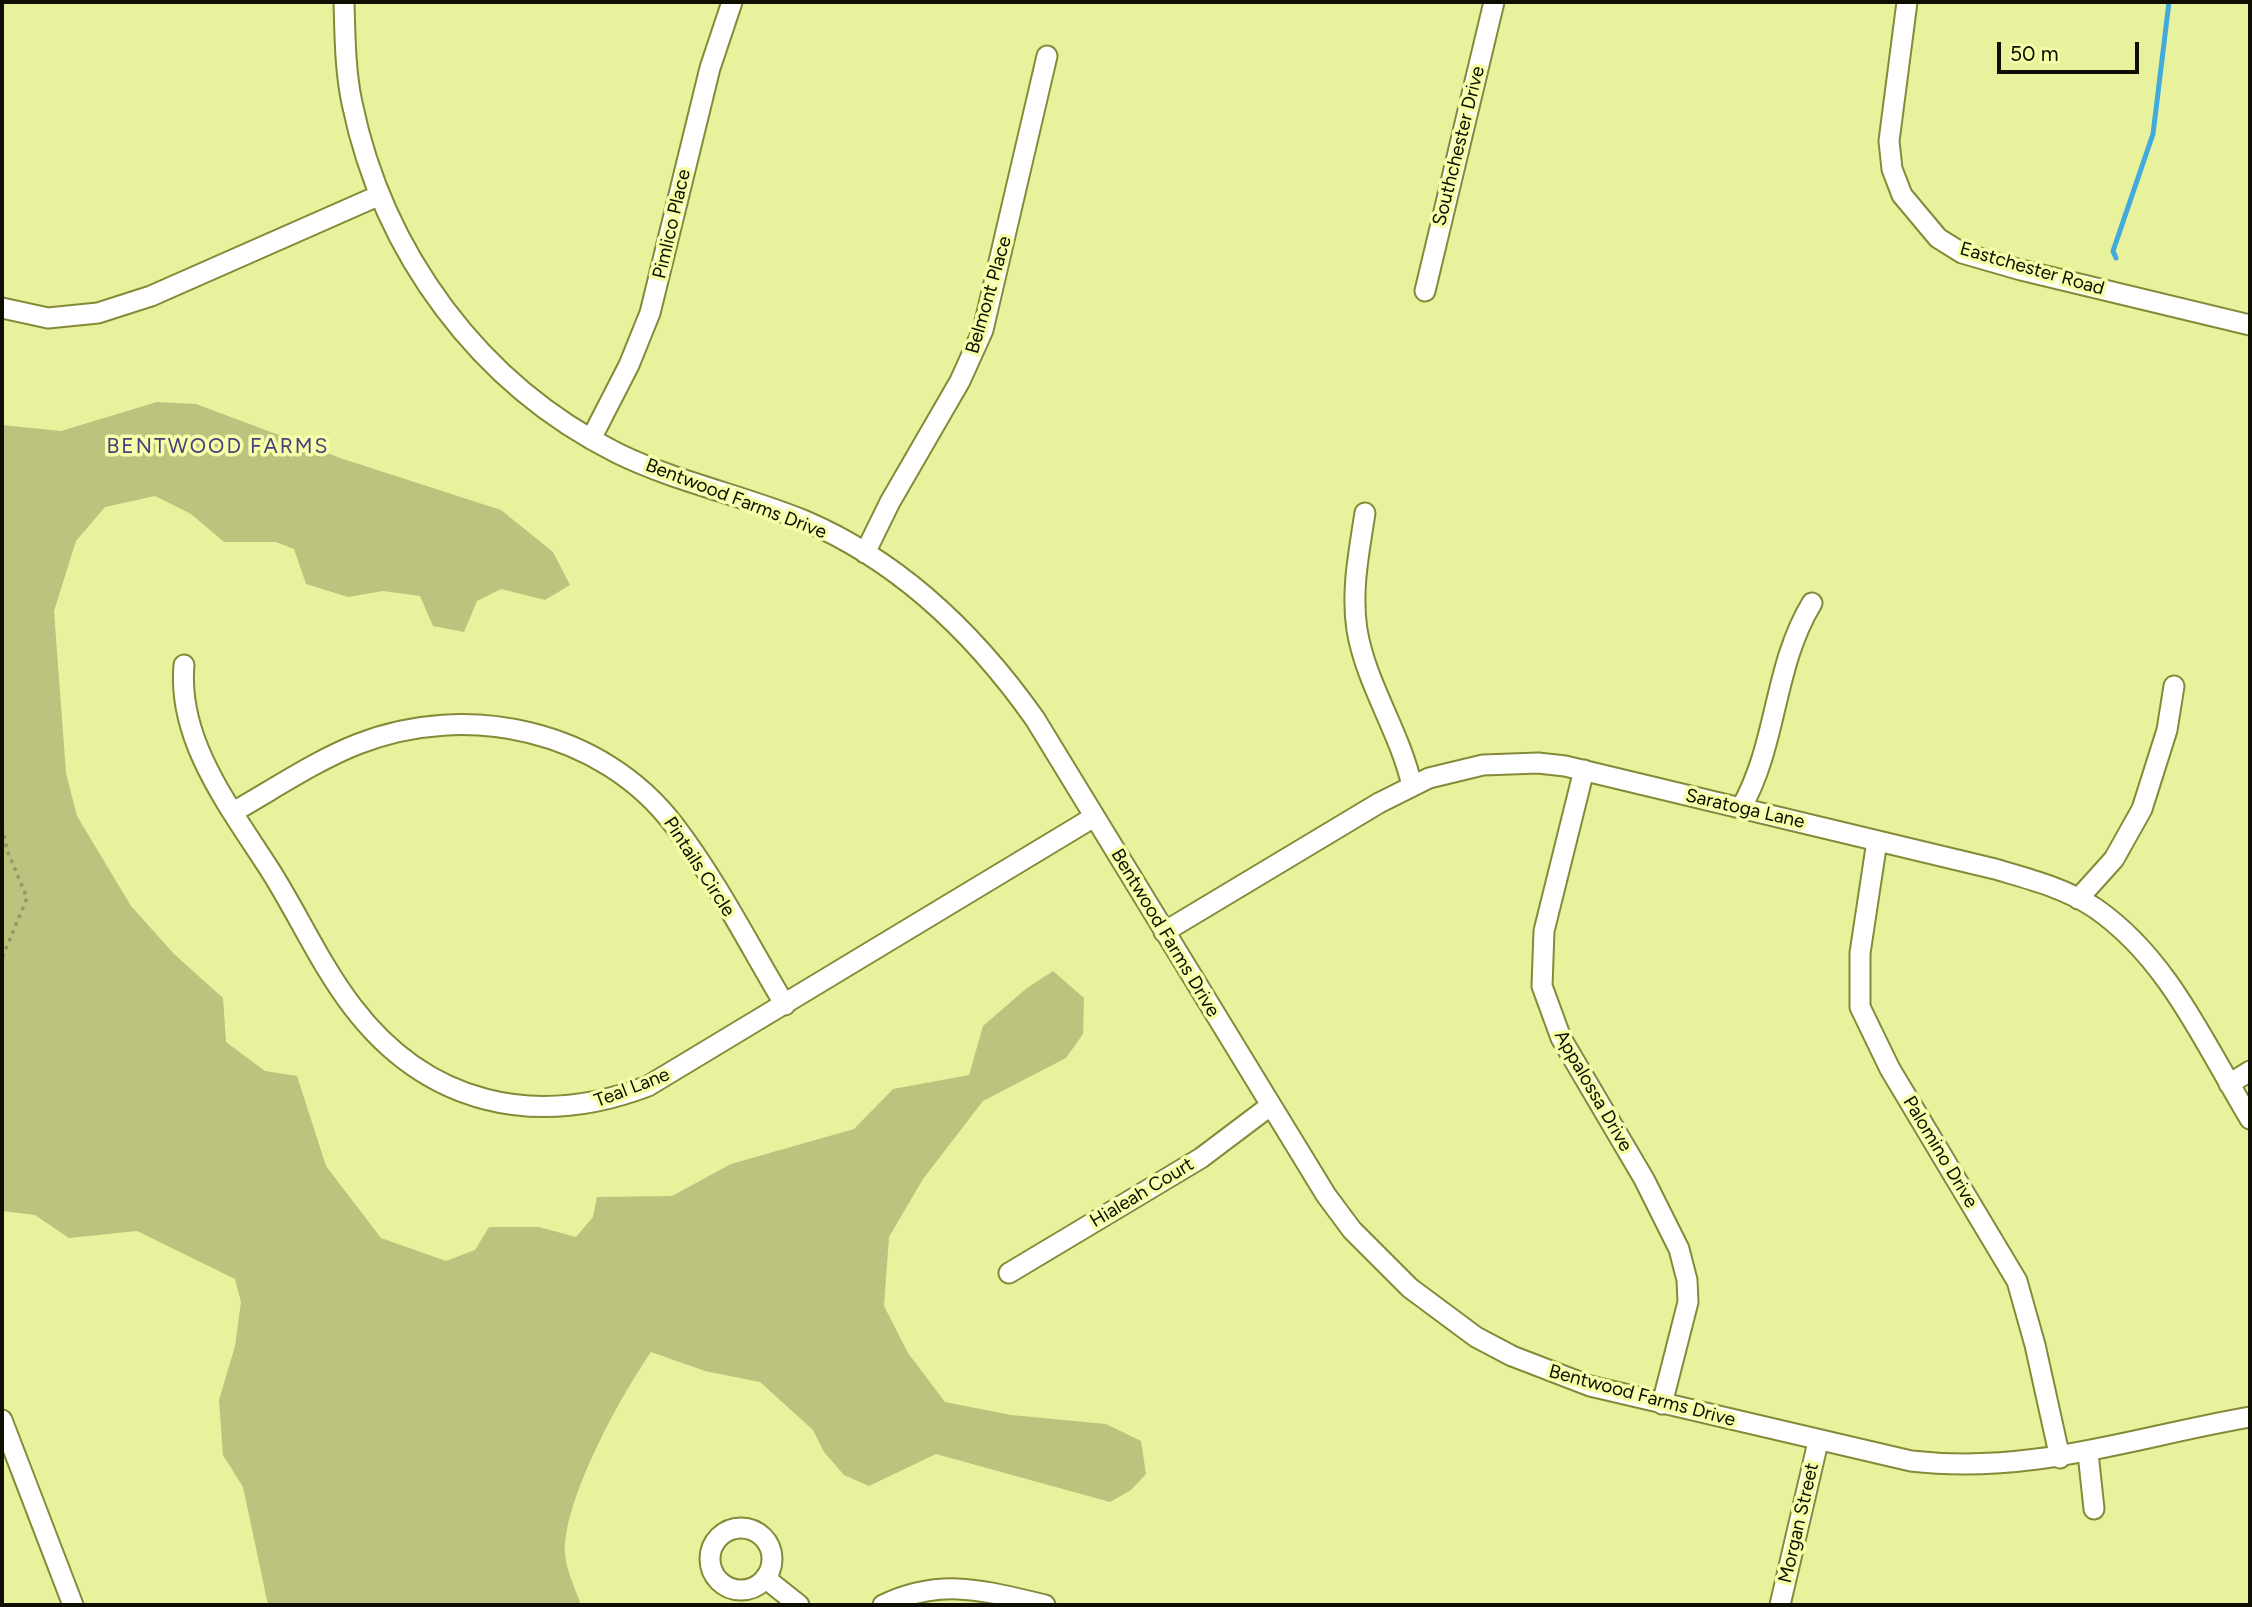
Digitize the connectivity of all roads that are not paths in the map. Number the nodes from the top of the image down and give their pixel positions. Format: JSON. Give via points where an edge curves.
{"nodes":[{"id":1,"x":344,"y":2,"type":"edge"},
{"id":2,"x":732,"y":2,"type":"edge"},
{"id":3,"x":1494,"y":2,"type":"edge"},
{"id":4,"x":1907,"y":2,"type":"edge"},
{"id":5,"x":1047,"y":56,"type":"dead end"},
{"id":6,"x":380,"y":195,"type":"junction"},
{"id":7,"x":1424,"y":291,"type":"dead end"},
{"id":8,"x":2,"y":308,"type":"edge"},
{"id":9,"x":2250,"y":326,"type":"edge"},
{"id":10,"x":591,"y":439,"type":"junction"},
{"id":11,"x":1365,"y":513,"type":"dead end"},
{"id":12,"x":865,"y":554,"type":"junction"},
{"id":13,"x":1812,"y":603,"type":"dead end"},
{"id":14,"x":184,"y":665,"type":"dead end"},
{"id":15,"x":2174,"y":686,"type":"dead end"},
{"id":16,"x":1584,"y":770,"type":"junction"},
{"id":17,"x":1412,"y":786,"type":"junction"},
{"id":18,"x":1741,"y":807,"type":"junction"},
{"id":19,"x":233,"y":812,"type":"junction"},
{"id":20,"x":1094,"y":817,"type":"junction"},
{"id":21,"x":1877,"y":841,"type":"junction"},
{"id":22,"x":2078,"y":899,"type":"junction"},
{"id":23,"x":1164,"y":932,"type":"junction"},
{"id":24,"x":785,"y":1005,"type":"junction"},
{"id":25,"x":2250,"y":1071,"type":"edge"},
{"id":26,"x":2229,"y":1084,"type":"junction"},
{"id":27,"x":1270,"y":1106,"type":"junction"},
{"id":28,"x":2250,"y":1119,"type":"edge"},
{"id":29,"x":1009,"y":1273,"type":"dead end"},
{"id":30,"x":1662,"y":1404,"type":"junction"},
{"id":31,"x":2250,"y":1417,"type":"edge"},
{"id":32,"x":2,"y":1420,"type":"edge"},
{"id":33,"x":1818,"y":1442,"type":"junction"},
{"id":34,"x":2088,"y":1453,"type":"junction"},
{"id":35,"x":2060,"y":1458,"type":"junction"},
{"id":36,"x":2094,"y":1509,"type":"dead end"},
{"id":37,"x":765,"y":1578,"type":"dead end"},
{"id":38,"x":74,"y":1605,"type":"edge"},
{"id":39,"x":799,"y":1605,"type":"edge"},
{"id":40,"x":884,"y":1605,"type":"edge"},
{"id":41,"x":1045,"y":1605,"type":"edge"},
{"id":42,"x":1780,"y":1605,"type":"edge"}],
"edges":[{"from":1,"to":6,"type":"street","name":"Bentwood Farms Drive","via":[[351,101]]},
{"from":2,"to":10,"type":"street","name":"Pimlico Place","via":[[704,93],[650,313]]},
{"from":3,"to":7,"type":"street","name":"Southchester Drive"},
{"from":4,"to":9,"type":"street","name":"Eastchester Road","via":[[1889,141],[1892,169],[1902,195],[1938,238],[1962,253],[2021,270]]},
{"from":5,"to":12,"type":"street","name":"Belmont Place","via":[[982,330],[964,373],[896,489]]},
{"from":6,"to":8,"type":"street","via":[[150,296],[98,313],[48,318]]},
{"from":6,"to":10,"type":"street","name":"Bentwood Farms Drive","via":[[413,262],[464,335],[521,390]]},
{"from":10,"to":12,"type":"street","name":"Bentwood Farms Drive","via":[[671,476],[805,521]]},
{"from":11,"to":17,"type":"street","via":[[1355,583],[1358,633]]},
{"from":12,"to":20,"type":"street","name":"Bentwood Farms Drive","via":[[946,613],[1002,672]]},
{"from":13,"to":18,"type":"street","via":[[1787,653],[1766,751]]},
{"from":14,"to":19,"type":"street","name":"Teal Lane","via":[[187,722]]},
{"from":15,"to":22,"type":"street","via":[[2167,730],[2142,809],[2114,859]]},
{"from":16,"to":17,"type":"street","name":"Saratoga Lane","via":[[1538,763],[1483,765],[1456,769]]},
{"from":16,"to":18,"type":"street","name":"Saratoga Lane"},
{"from":16,"to":30,"type":"street","name":"Appalossa Drive","via":[[1544,932],[1542,986],[1561,1038],[1644,1179],[1679,1249],[1688,1302]]},
{"from":17,"to":23,"type":"street","name":"Saratoga Lane"},
{"from":18,"to":21,"type":"street","name":"Saratoga Lane"},
{"from":19,"to":24,"type":"street","name":"Pintails Circle","via":[[333,755],[419,727],[491,725],[570,745],[639,788],[665,814]]},
{"from":19,"to":24,"type":"street","name":"Teal Lane","via":[[297,912],[336,984],[369,1027],[409,1063],[465,1093],[536,1108],[618,1098],[668,1076]]},
{"from":20,"to":23,"type":"street","name":"Bentwood Farms Drive"},
{"from":20,"to":24,"type":"street","name":"Teal Lane"},
{"from":21,"to":22,"type":"street","name":"Saratoga Lane","via":[[1995,869]]},
{"from":21,"to":35,"type":"street","name":"Palomino Drive","via":[[1860,953],[1860,1007],[1890,1069],[2022,1292]]},
{"from":22,"to":26,"type":"street","name":"Saratoga Lane","via":[[2115,924],[2153,962]]},
{"from":23,"to":27,"type":"street","name":"Bentwood Farms Drive"},
{"from":25,"to":26,"type":"street"},
{"from":26,"to":28,"type":"street","name":"Saratoga Lane"},
{"from":27,"to":29,"type":"street","name":"Hialeah Court","via":[[1201,1158]]},
{"from":27,"to":30,"type":"street","name":"Bentwood Farms Drive","via":[[1352,1230],[1441,1313],[1476,1337],[1550,1372]]},
{"from":30,"to":33,"type":"street","name":"Bentwood Farms Drive"},
{"from":31,"to":34,"type":"street","name":"Bentwood Farms Drive"},
{"from":32,"to":38,"type":"street"},
{"from":33,"to":35,"type":"street","name":"Bentwood Farms Drive","via":[[1948,1465]]},
{"from":33,"to":42,"type":"street","name":"Morgan Street"},
{"from":34,"to":35,"type":"street","name":"Bentwood Farms Drive"},
{"from":34,"to":36,"type":"street"},
{"from":37,"to":39,"type":"street"},
{"from":40,"to":41,"type":"street","via":[[929,1589],[955,1587]]}]}
